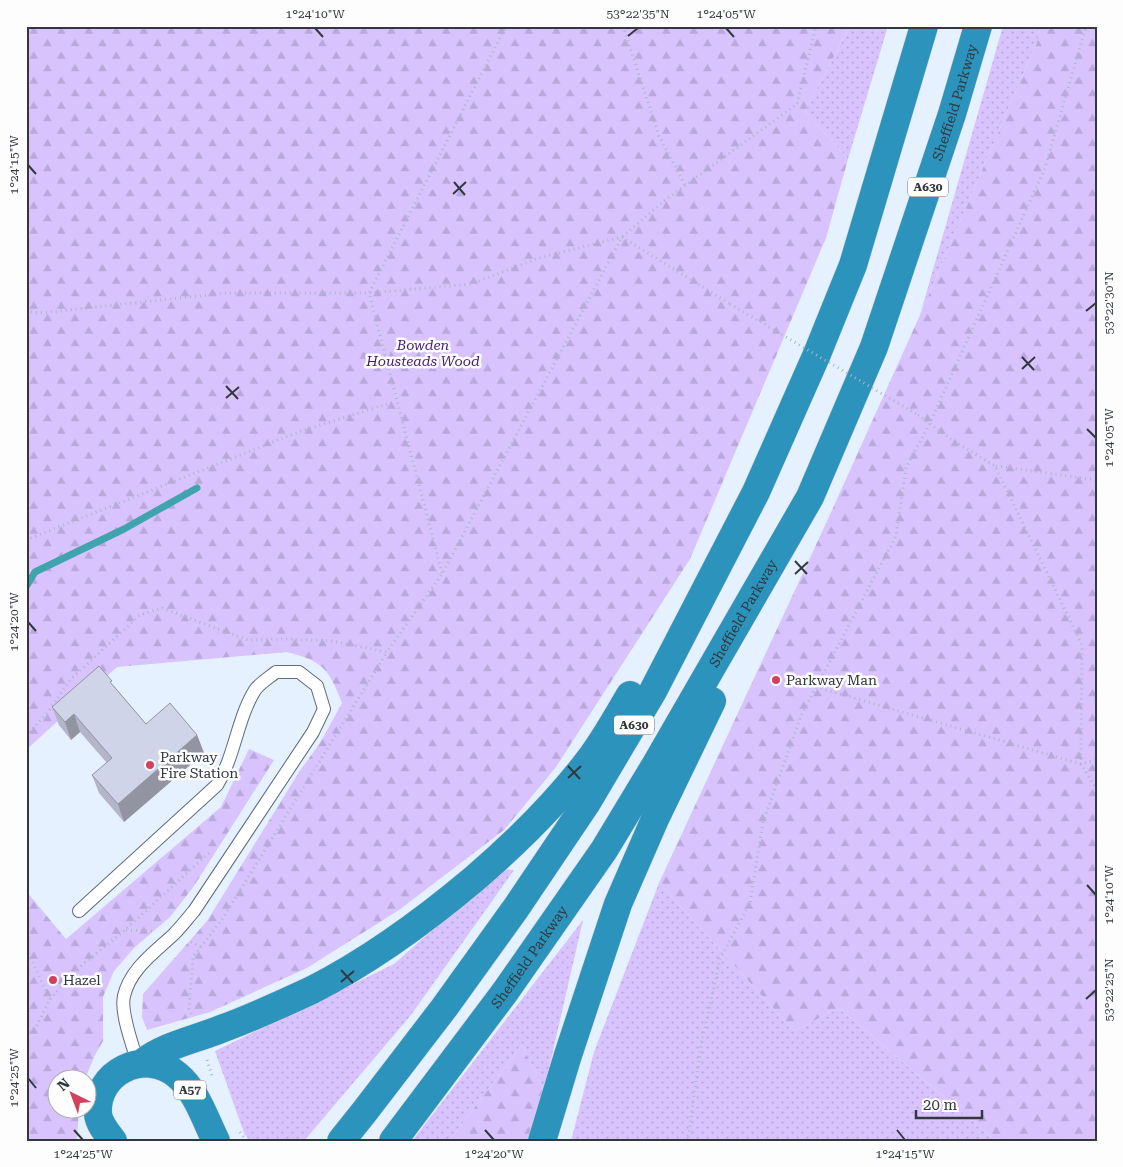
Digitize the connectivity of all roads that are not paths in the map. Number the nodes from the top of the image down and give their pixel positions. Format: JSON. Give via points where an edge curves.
{"nodes":[{"id":1,"x":924,"y":26,"type":"edge"},
{"id":2,"x":978,"y":26,"type":"edge"},
{"id":3,"x":756,"y":492,"type":"junction"},
{"id":4,"x":810,"y":497,"type":"junction"},
{"id":5,"x":78,"y":910,"type":"dead end"},
{"id":6,"x":140,"y":1063,"type":"junction"},
{"id":7,"x":104,"y":1135,"type":"edge"},
{"id":8,"x":216,"y":1141,"type":"edge"},
{"id":9,"x":341,"y":1141,"type":"edge"},
{"id":10,"x":393,"y":1141,"type":"edge"},
{"id":11,"x":542,"y":1141,"type":"edge"}],
"edges":[{"from":1,"to":3,"type":"highway","number":"A630","via":[[853,265]]},
{"from":2,"to":4,"type":"highway","name":"Sheffield Parkway","number":"A630","via":[[874,346]]},
{"from":3,"to":6,"type":"highway","via":[[592,756],[525,832],[412,930],[375,954],[312,990],[254,1017],[164,1048]]},
{"from":3,"to":9,"type":"highway","number":"A630","via":[[654,691],[586,804],[483,955]]},
{"from":4,"to":10,"type":"highway","name":"Sheffield Parkway","number":"A630","via":[[604,850],[505,992]]},
{"from":4,"to":11,"type":"highway","via":[[629,878]]},
{"from":5,"to":6,"type":"lane","via":[[217,785],[224,775],[256,688],[276,672],[299,672],[317,686],[324,709],[313,732],[194,911],[132,976],[123,997],[125,1017]]},
{"from":6,"to":7,"type":"highway","via":[[122,1069],[108,1082],[100,1098],[98,1115]]},
{"from":6,"to":8,"type":"highway","number":"A57","via":[[169,1070],[182,1080],[195,1098]]}]}
